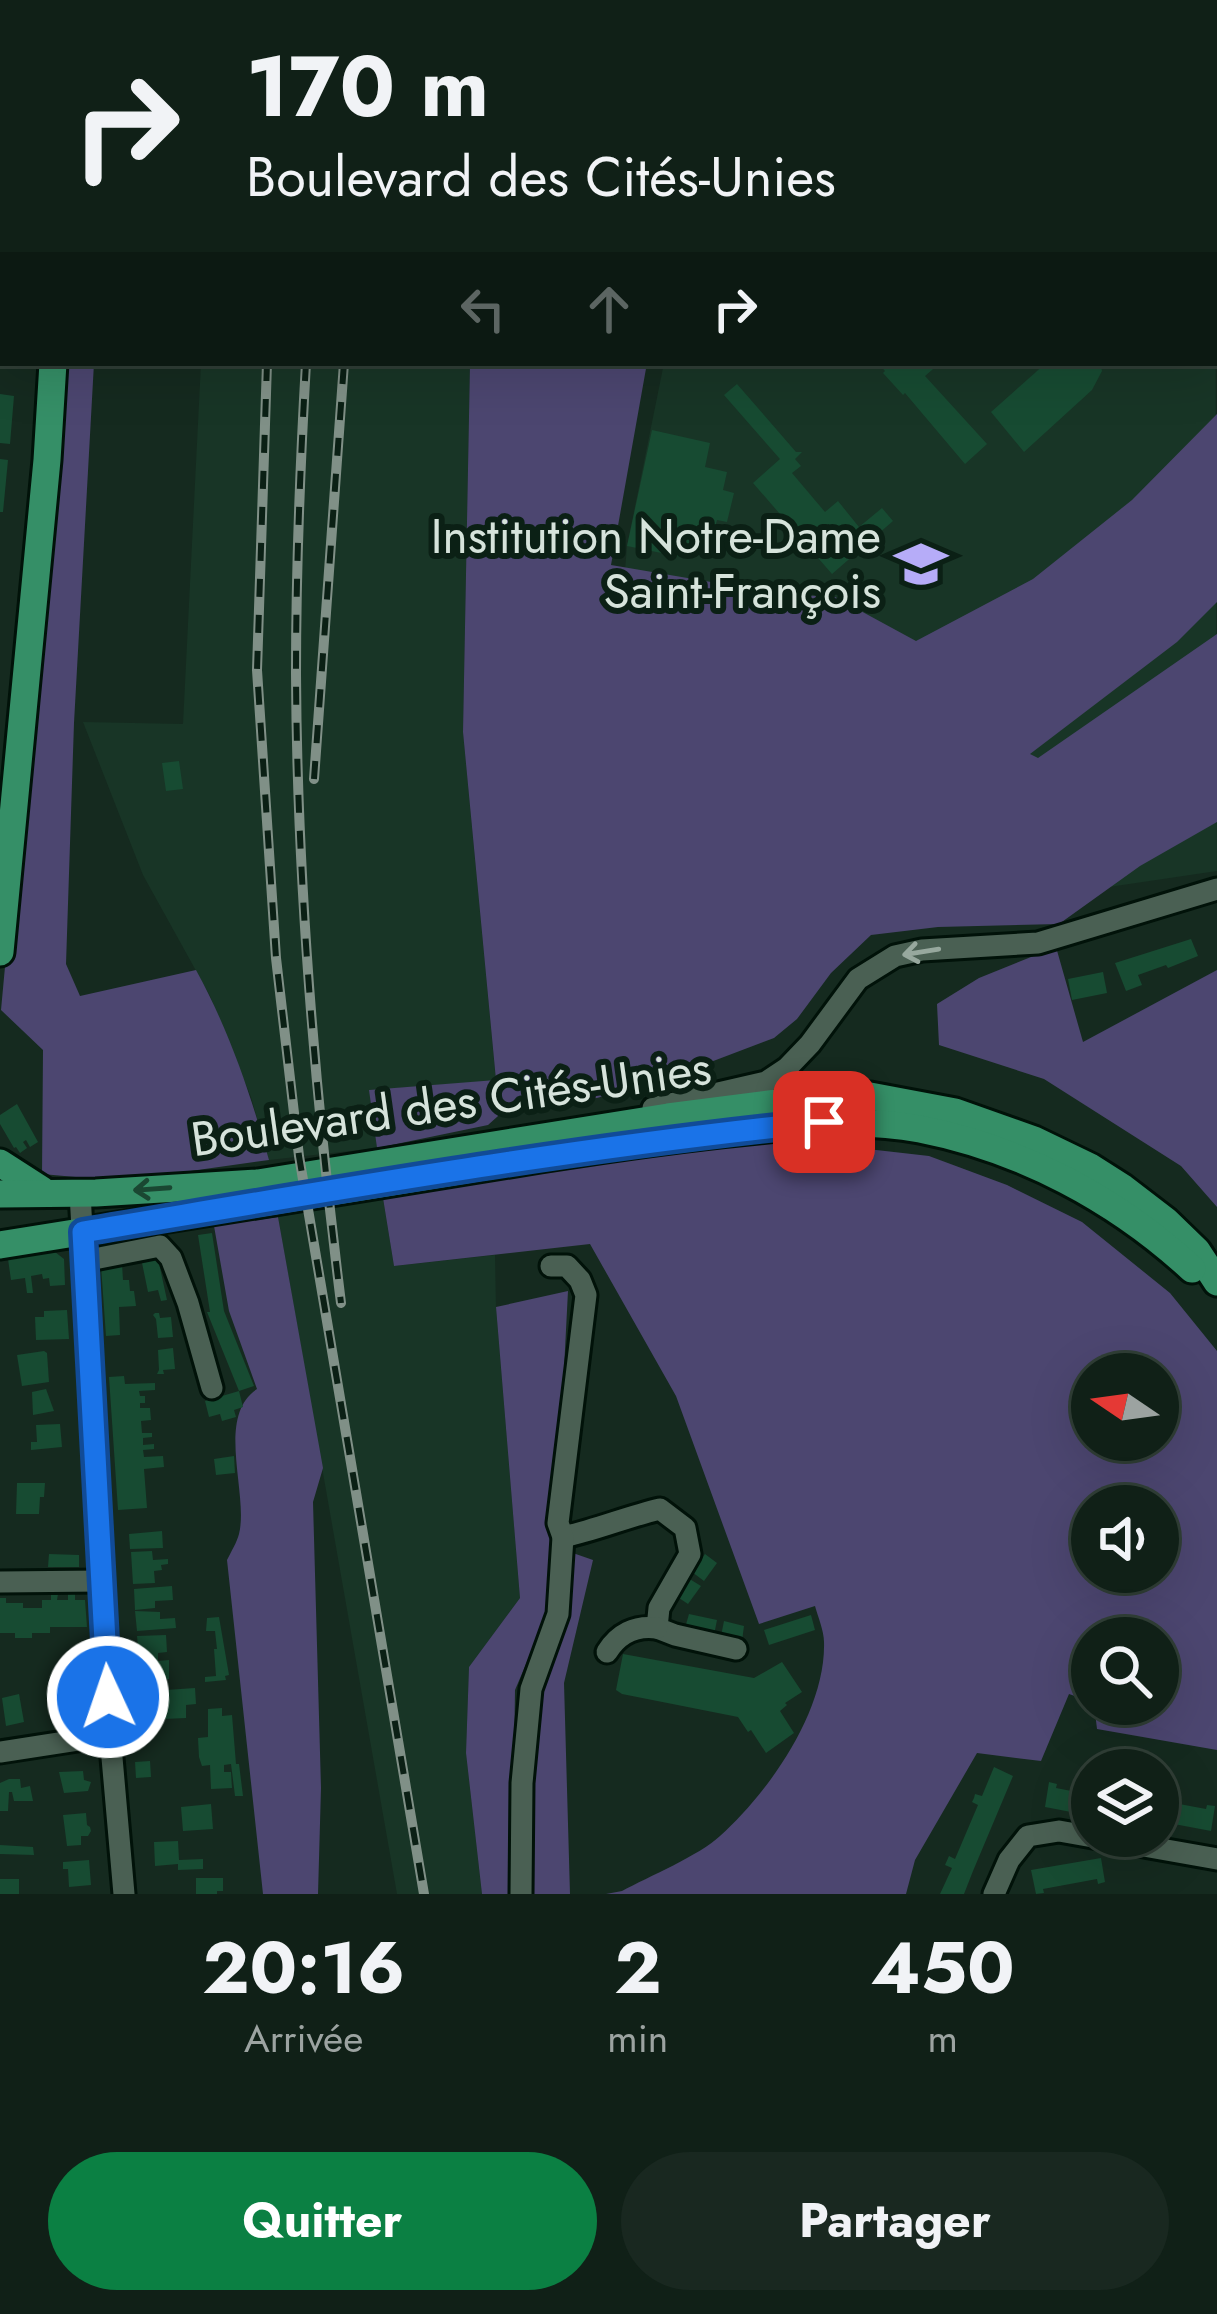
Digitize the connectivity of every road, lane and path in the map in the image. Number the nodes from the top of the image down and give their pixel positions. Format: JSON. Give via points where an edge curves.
{"nodes":[{"id":1,"x":39,"y":366,"type":"edge"},
{"id":2,"x":53,"y":366,"type":"edge"},
{"id":3,"x":0,"y":812,"type":"edge"},
{"id":4,"x":1217,"y":889,"type":"edge"},
{"id":5,"x":0,"y":952,"type":"edge"},
{"id":6,"x":533,"y":1138,"type":"junction"},
{"id":7,"x":0,"y":1163,"type":"edge"},
{"id":8,"x":46,"y":1192,"type":"junction"},
{"id":9,"x":80,"y":1193,"type":"junction"},
{"id":10,"x":0,"y":1194,"type":"edge"},
{"id":11,"x":83,"y":1232,"type":"junction"},
{"id":12,"x":0,"y":1245,"type":"edge"},
{"id":13,"x":84,"y":1261,"type":"junction"},
{"id":14,"x":550,"y":1266,"type":"dead end"},
{"id":15,"x":1217,"y":1282,"type":"edge"},
{"id":16,"x":1217,"y":1293,"type":"edge"},
{"id":17,"x":212,"y":1388,"type":"dead end"},
{"id":18,"x":562,"y":1537,"type":"junction"},
{"id":19,"x":101,"y":1581,"type":"junction"},
{"id":20,"x":0,"y":1582,"type":"edge"},
{"id":21,"x":657,"y":1628,"type":"junction"},
{"id":22,"x":736,"y":1649,"type":"dead end"},
{"id":23,"x":607,"y":1652,"type":"dead end"},
{"id":24,"x":110,"y":1735,"type":"junction"},
{"id":25,"x":0,"y":1752,"type":"edge"},
{"id":26,"x":1217,"y":1859,"type":"edge"},
{"id":27,"x":124,"y":1894,"type":"edge"},
{"id":28,"x":521,"y":1894,"type":"edge"},
{"id":29,"x":994,"y":1894,"type":"edge"}],
"edges":[{"from":1,"to":3,"type":"main road"},
{"from":2,"to":5,"type":"main road"},
{"from":4,"to":6,"type":"street","one_way":true,"via":[[1038,943],[895,956],[858,979],[810,1044],[766,1082]]},
{"from":6,"to":9,"type":"main road","name":"Boulevard des Cités-Unies","one_way":true,"via":[[258,1183]]},
{"from":6,"to":15,"type":"main road","name":"Boulevard des Cités-Unies","via":[[800,1100],[870,1096],[956,1112],[1034,1140],[1123,1188],[1197,1251]]},
{"from":7,"to":8,"type":"main road"},
{"from":8,"to":9,"type":"main road","name":"Boulevard des Cités-Unies"},
{"from":8,"to":10,"type":"main road","name":"Boulevard des Cités-Unies"},
{"from":9,"to":11,"type":"street"},
{"from":11,"to":12,"type":"main road","name":"Boulevard des Cités-Unies"},
{"from":11,"to":13,"type":"street"},
{"from":11,"to":16,"type":"main road","name":"Boulevard des Cités-Unies","via":[[588,1150],[824,1122],[916,1128],[1035,1165],[1124,1213]]},
{"from":13,"to":17,"type":"street","via":[[160,1246],[188,1303]]},
{"from":13,"to":19,"type":"street"},
{"from":14,"to":18,"type":"street","via":[[566,1266],[586,1295]]},
{"from":18,"to":21,"type":"street","via":[[659,1509],[685,1528],[690,1554],[659,1608]]},
{"from":18,"to":28,"type":"street","via":[[558,1614],[531,1689]]},
{"from":19,"to":20,"type":"street"},
{"from":19,"to":24,"type":"street"},
{"from":21,"to":22,"type":"street"},
{"from":21,"to":23,"type":"street","via":[[628,1632]]},
{"from":24,"to":25,"type":"street"},
{"from":24,"to":27,"type":"street"},
{"from":26,"to":29,"type":"street","via":[[1059,1831],[1028,1836]]}]}
